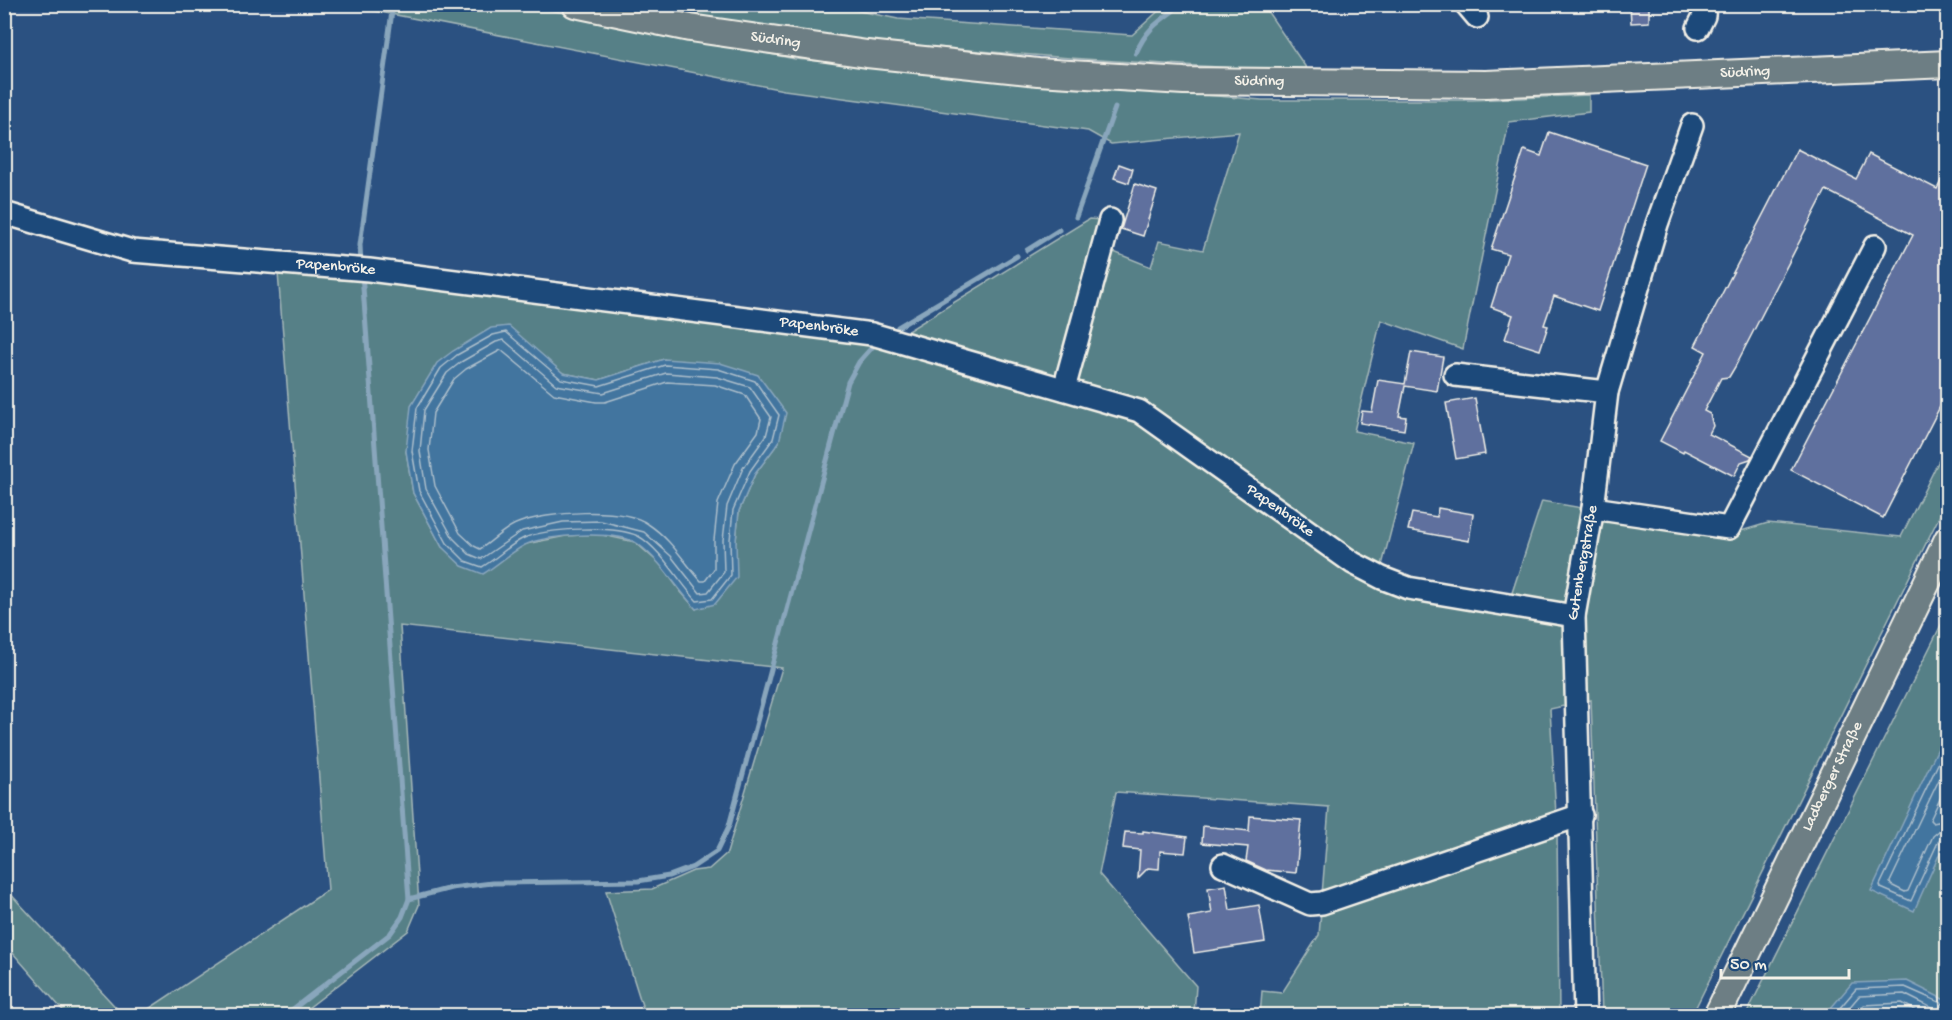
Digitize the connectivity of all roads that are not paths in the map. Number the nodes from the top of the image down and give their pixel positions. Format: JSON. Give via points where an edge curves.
{"nodes":[{"id":1,"x":575,"y":4,"type":"edge"},
{"id":2,"x":1705,"y":4,"type":"edge"},
{"id":3,"x":1698,"y":28,"type":"dead end"},
{"id":4,"x":1947,"y":64,"type":"edge"},
{"id":5,"x":1692,"y":125,"type":"dead end"},
{"id":6,"x":4,"y":213,"type":"edge"},
{"id":7,"x":1110,"y":220,"type":"dead end"},
{"id":8,"x":1875,"y":246,"type":"dead end"},
{"id":9,"x":1455,"y":375,"type":"dead end"},
{"id":10,"x":1064,"y":389,"type":"junction"},
{"id":11,"x":1607,"y":392,"type":"junction"},
{"id":12,"x":1593,"y":508,"type":"junction"},
{"id":13,"x":1944,"y":554,"type":"edge"},
{"id":14,"x":1574,"y":616,"type":"junction"},
{"id":15,"x":1581,"y":815,"type":"junction"},
{"id":16,"x":1223,"y":865,"type":"dead end"},
{"id":17,"x":1585,"y":1016,"type":"edge"},
{"id":18,"x":1717,"y":1016,"type":"edge"}],
"edges":[{"from":1,"to":4,"type":"main road","name":"Südring","via":[[690,28],[867,54],[1038,72],[1184,81],[1486,84]]},
{"from":2,"to":3,"type":"street"},
{"from":5,"to":11,"type":"street","name":"Gutenbergstraße","via":[[1657,224]]},
{"from":6,"to":10,"type":"street","name":"Papenbröke","via":[[132,251],[361,269],[872,334]]},
{"from":7,"to":10,"type":"street"},
{"from":8,"to":12,"type":"street","via":[[1730,528]]},
{"from":9,"to":11,"type":"street"},
{"from":10,"to":14,"type":"street","name":"Papenbröke","via":[[1139,411],[1353,563],[1382,578],[1408,588]]},
{"from":11,"to":12,"type":"street","name":"Gutenbergstraße"},
{"from":12,"to":14,"type":"street","name":"Gutenbergstraße"},
{"from":13,"to":18,"type":"main road","name":"Ladberger Straße"},
{"from":14,"to":15,"type":"street","name":"Gutenbergstraße"},
{"from":15,"to":16,"type":"street","via":[[1322,903],[1310,904]]},
{"from":15,"to":17,"type":"street","name":"Gutenbergstraße"}]}
